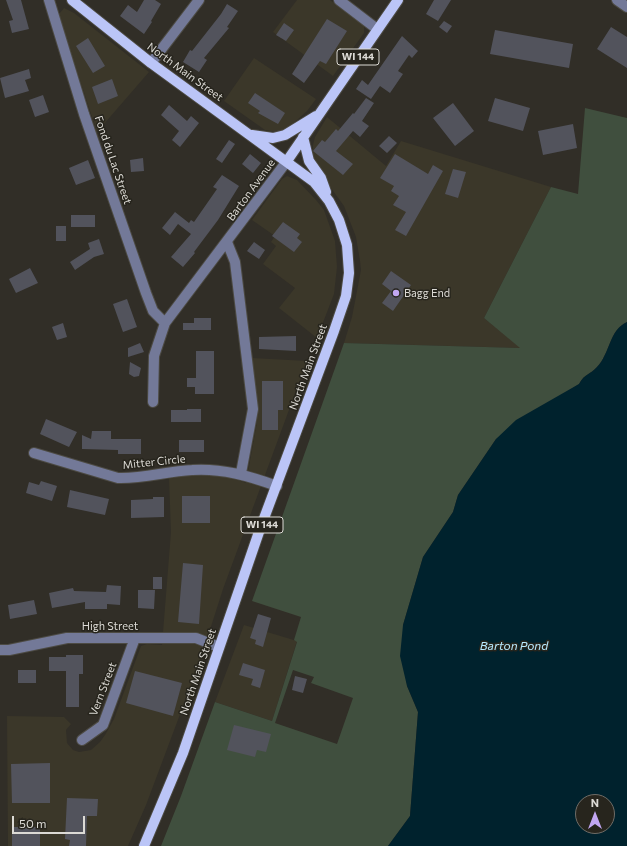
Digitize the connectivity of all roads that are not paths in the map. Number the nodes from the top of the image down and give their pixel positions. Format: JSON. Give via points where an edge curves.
{"nodes":[{"id":1,"x":49,"y":0,"type":"edge"},
{"id":2,"x":72,"y":0,"type":"edge"},
{"id":3,"x":199,"y":0,"type":"edge"},
{"id":4,"x":339,"y":0,"type":"edge"},
{"id":5,"x":398,"y":0,"type":"edge"},
{"id":6,"x":617,"y":0,"type":"edge"},
{"id":7,"x":627,"y":8,"type":"edge"},
{"id":8,"x":377,"y":29,"type":"junction"},
{"id":9,"x":151,"y":63,"type":"junction"},
{"id":10,"x":319,"y":114,"type":"junction"},
{"id":11,"x":250,"y":134,"type":"junction"},
{"id":12,"x":303,"y":137,"type":"junction"},
{"id":13,"x":287,"y":161,"type":"junction"},
{"id":14,"x":329,"y":201,"type":"junction"},
{"id":15,"x":227,"y":242,"type":"junction"},
{"id":16,"x":165,"y":323,"type":"junction"},
{"id":17,"x":153,"y":402,"type":"dead end"},
{"id":18,"x":34,"y":453,"type":"dead end"},
{"id":19,"x":240,"y":473,"type":"junction"},
{"id":20,"x":277,"y":486,"type":"junction"},
{"id":21,"x":135,"y":638,"type":"junction"},
{"id":22,"x":219,"y":647,"type":"junction"},
{"id":23,"x":0,"y":650,"type":"edge"},
{"id":24,"x":82,"y":740,"type":"dead end"},
{"id":25,"x":144,"y":846,"type":"edge"}],
"edges":[{"from":1,"to":16,"type":"street","name":"Fond du Lac Street","via":[[84,114],[146,293],[153,311]]},
{"from":2,"to":9,"type":"main road","name":"North Main Street"},
{"from":3,"to":9,"type":"street"},
{"from":4,"to":8,"type":"street"},
{"from":5,"to":8,"type":"main road","name":"Barton Avenue","number":"WI 144"},
{"from":6,"to":7,"type":"street"},
{"from":8,"to":10,"type":"main road","name":"Barton Avenue","number":"WI 144"},
{"from":9,"to":11,"type":"main road","name":"North Main Street"},
{"from":10,"to":11,"type":"main road","via":[[284,135],[273,138]]},
{"from":10,"to":12,"type":"main road","name":"Barton Avenue","number":"WI 144"},
{"from":11,"to":13,"type":"main road","name":"North Main Street"},
{"from":12,"to":13,"type":"main road","name":"Barton Avenue","number":"WI 144"},
{"from":12,"to":14,"type":"main road","via":[[309,161],[321,178]]},
{"from":13,"to":14,"type":"main road","name":"North Main Street","number":"WI 144","via":[[314,182]]},
{"from":13,"to":15,"type":"street","name":"Barton Avenue"},
{"from":14,"to":20,"type":"main road","name":"North Main Street","number":"WI 144","via":[[339,220],[347,245],[349,273],[346,296]]},
{"from":15,"to":16,"type":"street","name":"Barton Avenue"},
{"from":15,"to":19,"type":"street","via":[[235,262],[253,409]]},
{"from":16,"to":17,"type":"street","name":"Barton Avenue","via":[[154,356]]},
{"from":18,"to":19,"type":"street","name":"Mitter Circle","via":[[118,478],[129,479],[192,470]]},
{"from":19,"to":20,"type":"street","name":"Mitter Circle"},
{"from":20,"to":22,"type":"main road","name":"North Main Street","number":"WI 144"},
{"from":21,"to":22,"type":"street","name":"High Street","via":[[196,638]]},
{"from":21,"to":23,"type":"street","name":"High Street","via":[[67,638]]},
{"from":21,"to":24,"type":"street","name":"Vern Street","via":[[103,725]]},
{"from":22,"to":25,"type":"main road","name":"North Main Street","number":"WI 144","via":[[183,753]]}]}
